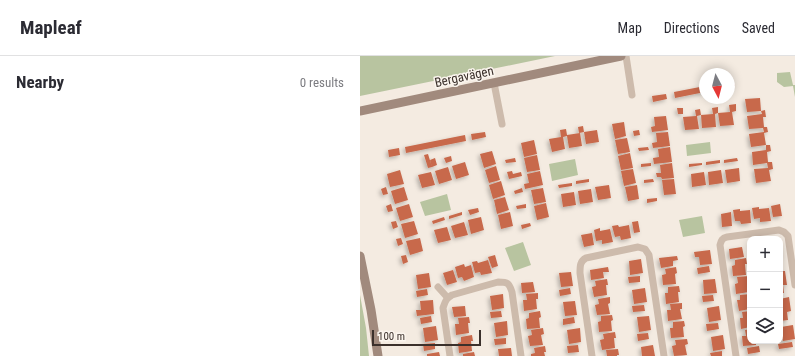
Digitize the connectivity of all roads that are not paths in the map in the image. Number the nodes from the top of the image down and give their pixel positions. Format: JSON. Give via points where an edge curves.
{"nodes":[{"id":1,"x":621,"y":56,"type":"edge"},
{"id":2,"x":626,"y":56,"type":"edge"},
{"id":3,"x":494,"y":83,"type":"junction"},
{"id":4,"x":632,"y":95,"type":"dead end"},
{"id":5,"x":360,"y":111,"type":"edge"},
{"id":6,"x":502,"y":124,"type":"dead end"},
{"id":7,"x":360,"y":256,"type":"edge"},
{"id":8,"x":795,"y":285,"type":"edge"},
{"id":9,"x":438,"y":287,"type":"dead end"},
{"id":10,"x":447,"y":297,"type":"junction"},
{"id":11,"x":378,"y":356,"type":"edge"},
{"id":12,"x":450,"y":356,"type":"edge"},
{"id":13,"x":521,"y":356,"type":"edge"},
{"id":14,"x":592,"y":356,"type":"edge"},
{"id":15,"x":664,"y":356,"type":"edge"},
{"id":16,"x":736,"y":356,"type":"edge"}],
"edges":[{"from":1,"to":3,"type":"street","name":"Bergavägen"},
{"from":2,"to":4,"type":"street"},
{"from":3,"to":5,"type":"street","name":"Bergavägen"},
{"from":3,"to":6,"type":"street"},
{"from":7,"to":11,"type":"street"},
{"from":8,"to":16,"type":"street","via":[[788,236],[784,232],[779,230],[723,238],[720,245]]},
{"from":9,"to":10,"type":"street"},
{"from":10,"to":12,"type":"street","via":[[443,308]]},
{"from":10,"to":13,"type":"street","via":[[498,282],[509,284]]},
{"from":14,"to":15,"type":"street","via":[[580,264],[586,258],[638,247],[645,249],[649,255]]}]}
